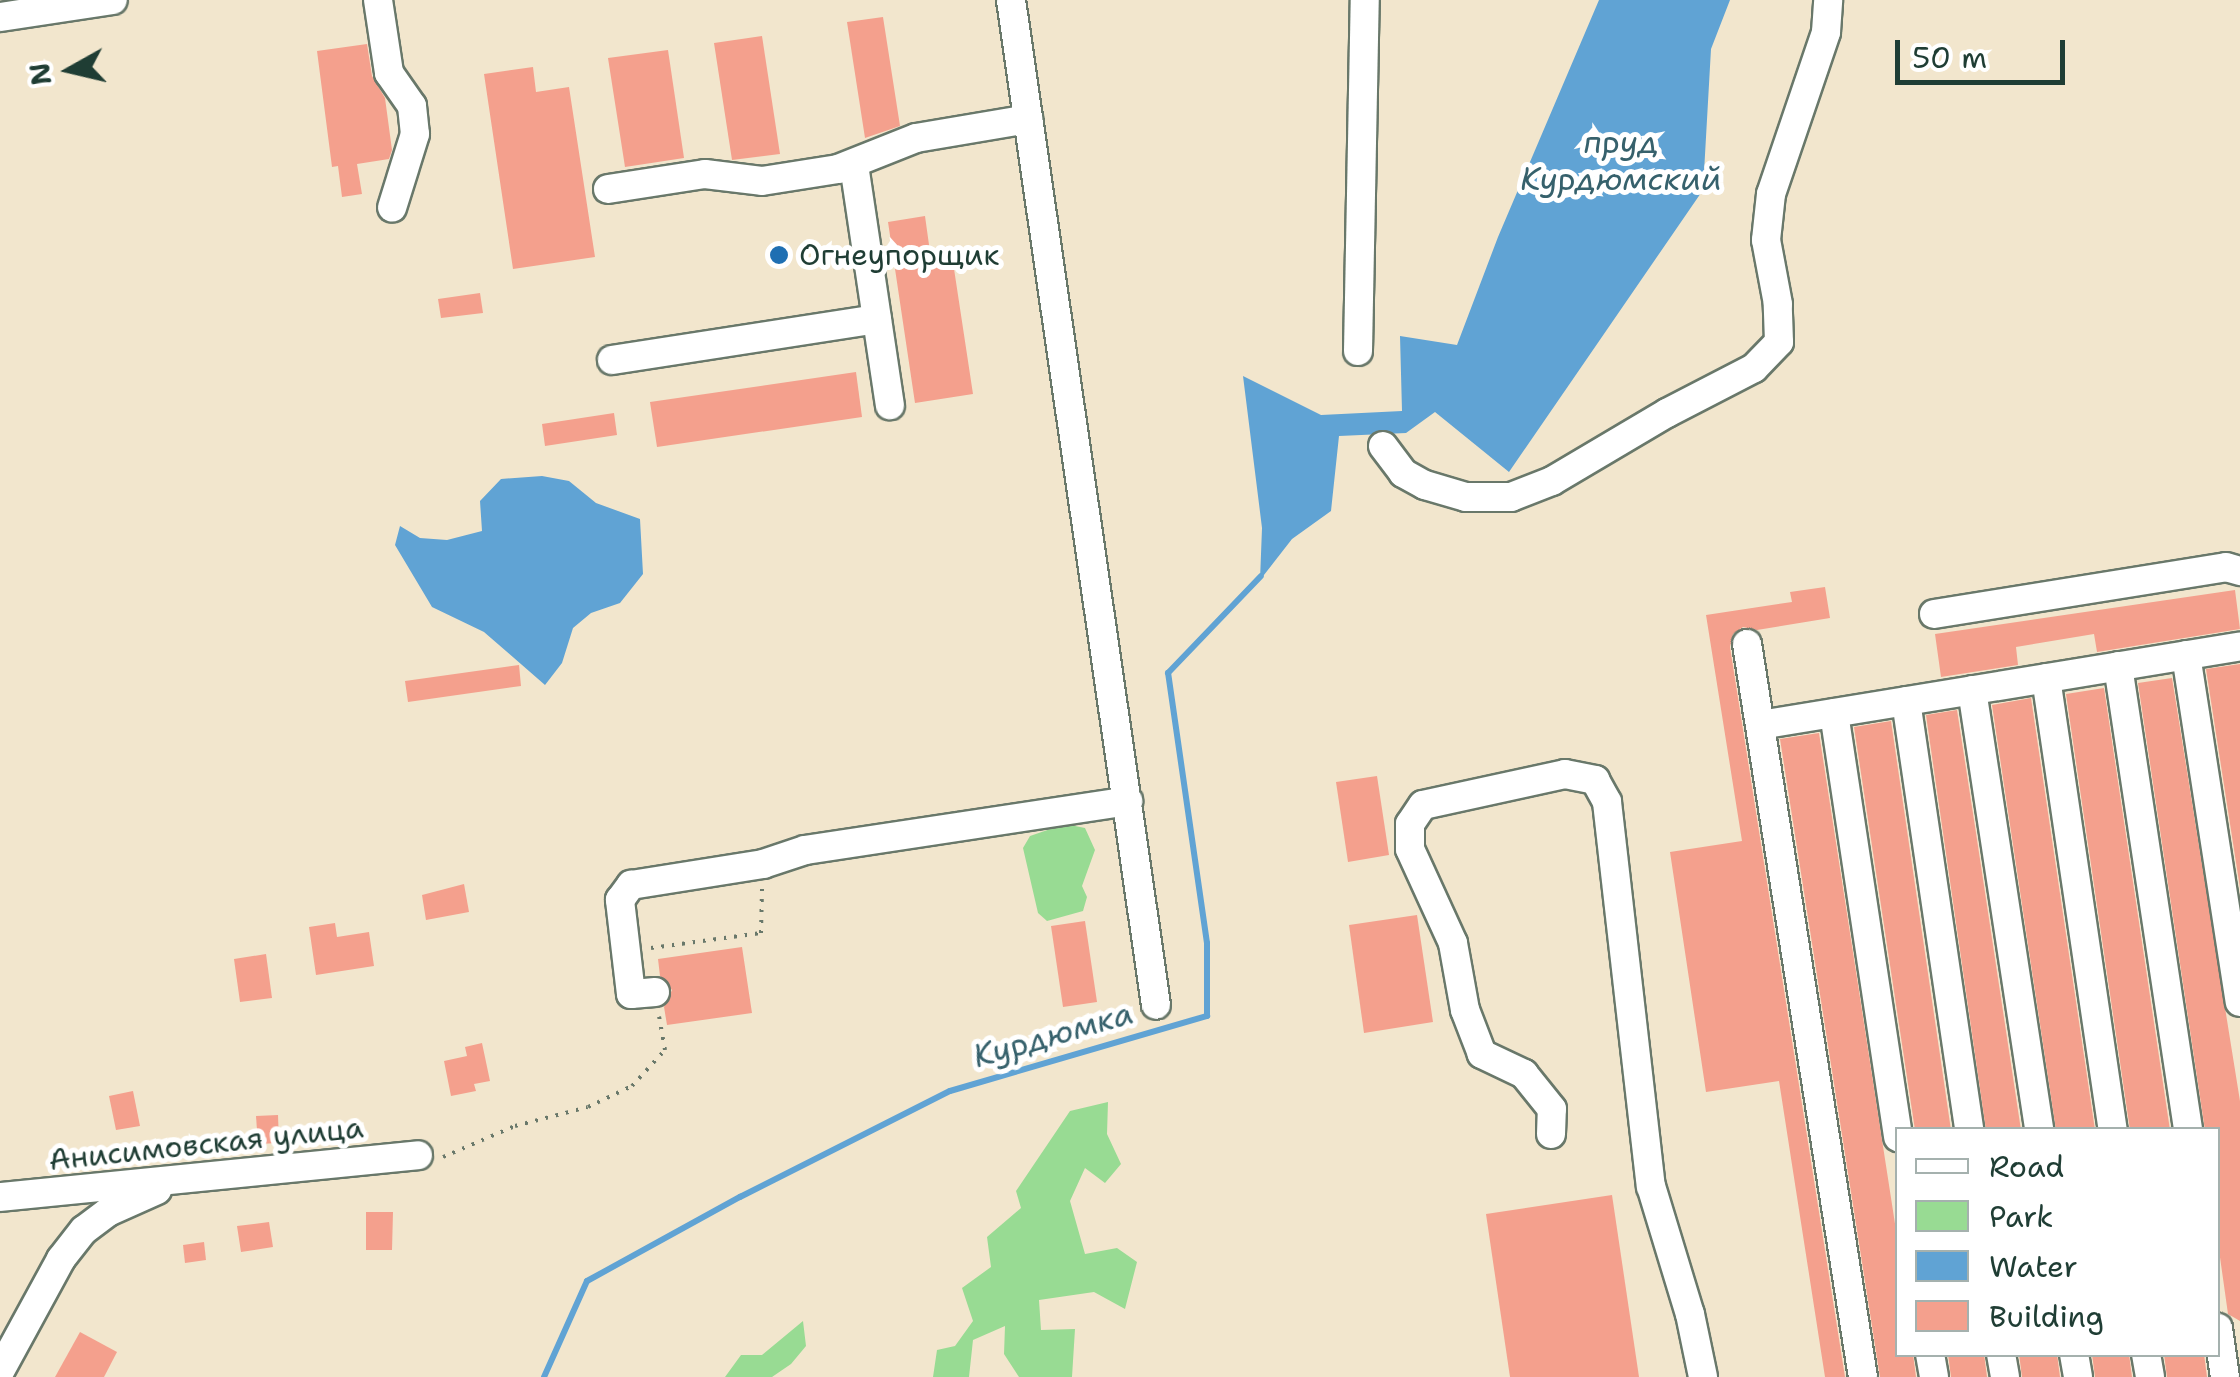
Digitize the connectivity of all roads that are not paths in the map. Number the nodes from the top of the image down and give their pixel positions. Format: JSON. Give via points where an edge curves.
{"nodes":[{"id":1,"x":113,"y":0,"type":"edge"},
{"id":2,"x":378,"y":0,"type":"edge"},
{"id":3,"x":1011,"y":0,"type":"edge"},
{"id":4,"x":1366,"y":0,"type":"edge"},
{"id":5,"x":1828,"y":0,"type":"edge"},
{"id":6,"x":0,"y":17,"type":"edge"},
{"id":7,"x":1028,"y":120,"type":"junction"},
{"id":8,"x":854,"y":164,"type":"junction"},
{"id":9,"x":608,"y":189,"type":"dead end"},
{"id":10,"x":392,"y":208,"type":"dead end"},
{"id":11,"x":877,"y":319,"type":"junction"},
{"id":12,"x":1358,"y":351,"type":"dead end"},
{"id":13,"x":612,"y":360,"type":"dead end"},
{"id":14,"x":890,"y":405,"type":"dead end"},
{"id":15,"x":1384,"y":446,"type":"dead end"},
{"id":16,"x":2240,"y":571,"type":"edge"},
{"id":17,"x":1934,"y":614,"type":"dead end"},
{"id":18,"x":1747,"y":644,"type":"dead end"},
{"id":19,"x":2240,"y":646,"type":"edge"},
{"id":20,"x":2186,"y":655,"type":"junction"},
{"id":21,"x":2118,"y":666,"type":"junction"},
{"id":22,"x":2046,"y":678,"type":"junction"},
{"id":23,"x":1972,"y":690,"type":"junction"},
{"id":24,"x":1906,"y":701,"type":"junction"},
{"id":25,"x":1834,"y":713,"type":"junction"},
{"id":26,"x":1760,"y":724,"type":"junction"},
{"id":27,"x":1128,"y":800,"type":"junction"},
{"id":28,"x":655,"y":992,"type":"road end"},
{"id":29,"x":2240,"y":1002,"type":"edge"},
{"id":30,"x":1156,"y":1005,"type":"dead end"},
{"id":31,"x":1896,"y":1127,"type":"edge"},
{"id":32,"x":1968,"y":1127,"type":"edge"},
{"id":33,"x":2040,"y":1127,"type":"edge"},
{"id":34,"x":2113,"y":1127,"type":"edge"},
{"id":35,"x":2188,"y":1127,"type":"edge"},
{"id":36,"x":1551,"y":1134,"type":"dead end"},
{"id":37,"x":418,"y":1155,"type":"road end"},
{"id":38,"x":203,"y":1178,"type":"junction"},
{"id":39,"x":0,"y":1197,"type":"edge"},
{"id":40,"x":2220,"y":1342,"type":"edge"},
{"id":41,"x":0,"y":1371,"type":"edge"},
{"id":42,"x":1703,"y":1377,"type":"edge"},
{"id":43,"x":1863,"y":1377,"type":"edge"},
{"id":44,"x":2225,"y":1377,"type":"edge"}],
"edges":[{"from":1,"to":6,"type":"street"},
{"from":2,"to":10,"type":"street","via":[[389,73],[412,106],[415,134]]},
{"from":3,"to":7,"type":"street"},
{"from":4,"to":12,"type":"street"},
{"from":5,"to":15,"type":"street","via":[[1826,32],[1772,194],[1766,240],[1779,342],[1754,368],[1511,498],[1466,497],[1425,484],[1403,474]]},
{"from":7,"to":8,"type":"street","via":[[916,138]]},
{"from":7,"to":27,"type":"street"},
{"from":8,"to":9,"type":"street","via":[[762,181],[705,174]]},
{"from":8,"to":11,"type":"street"},
{"from":11,"to":13,"type":"street"},
{"from":11,"to":14,"type":"street"},
{"from":16,"to":17,"type":"street","via":[[2226,567]]},
{"from":18,"to":26,"type":"street"},
{"from":19,"to":20,"type":"street"},
{"from":20,"to":21,"type":"street"},
{"from":20,"to":29,"type":"street"},
{"from":21,"to":22,"type":"street"},
{"from":21,"to":35,"type":"street"},
{"from":22,"to":23,"type":"street"},
{"from":22,"to":34,"type":"street"},
{"from":23,"to":24,"type":"street"},
{"from":23,"to":33,"type":"street"},
{"from":24,"to":25,"type":"street"},
{"from":24,"to":32,"type":"street"},
{"from":25,"to":26,"type":"street"},
{"from":25,"to":31,"type":"street"},
{"from":26,"to":43,"type":"street"},
{"from":27,"to":28,"type":"street","via":[[804,850],[763,864],[631,885],[620,900],[631,994]]},
{"from":27,"to":30,"type":"street"},
{"from":36,"to":42,"type":"street","via":[[1552,1109],[1524,1074],[1482,1054],[1453,943],[1410,849],[1410,824],[1423,805],[1565,774],[1594,780],[1606,802],[1651,1186]]},
{"from":37,"to":38,"type":"street","name":"Анисимовская улица"},
{"from":38,"to":39,"type":"street","name":"Анисимовская улица"},
{"from":38,"to":41,"type":"street","via":[[150,1192],[84,1230]]},
{"from":40,"to":44,"type":"street"}]}
